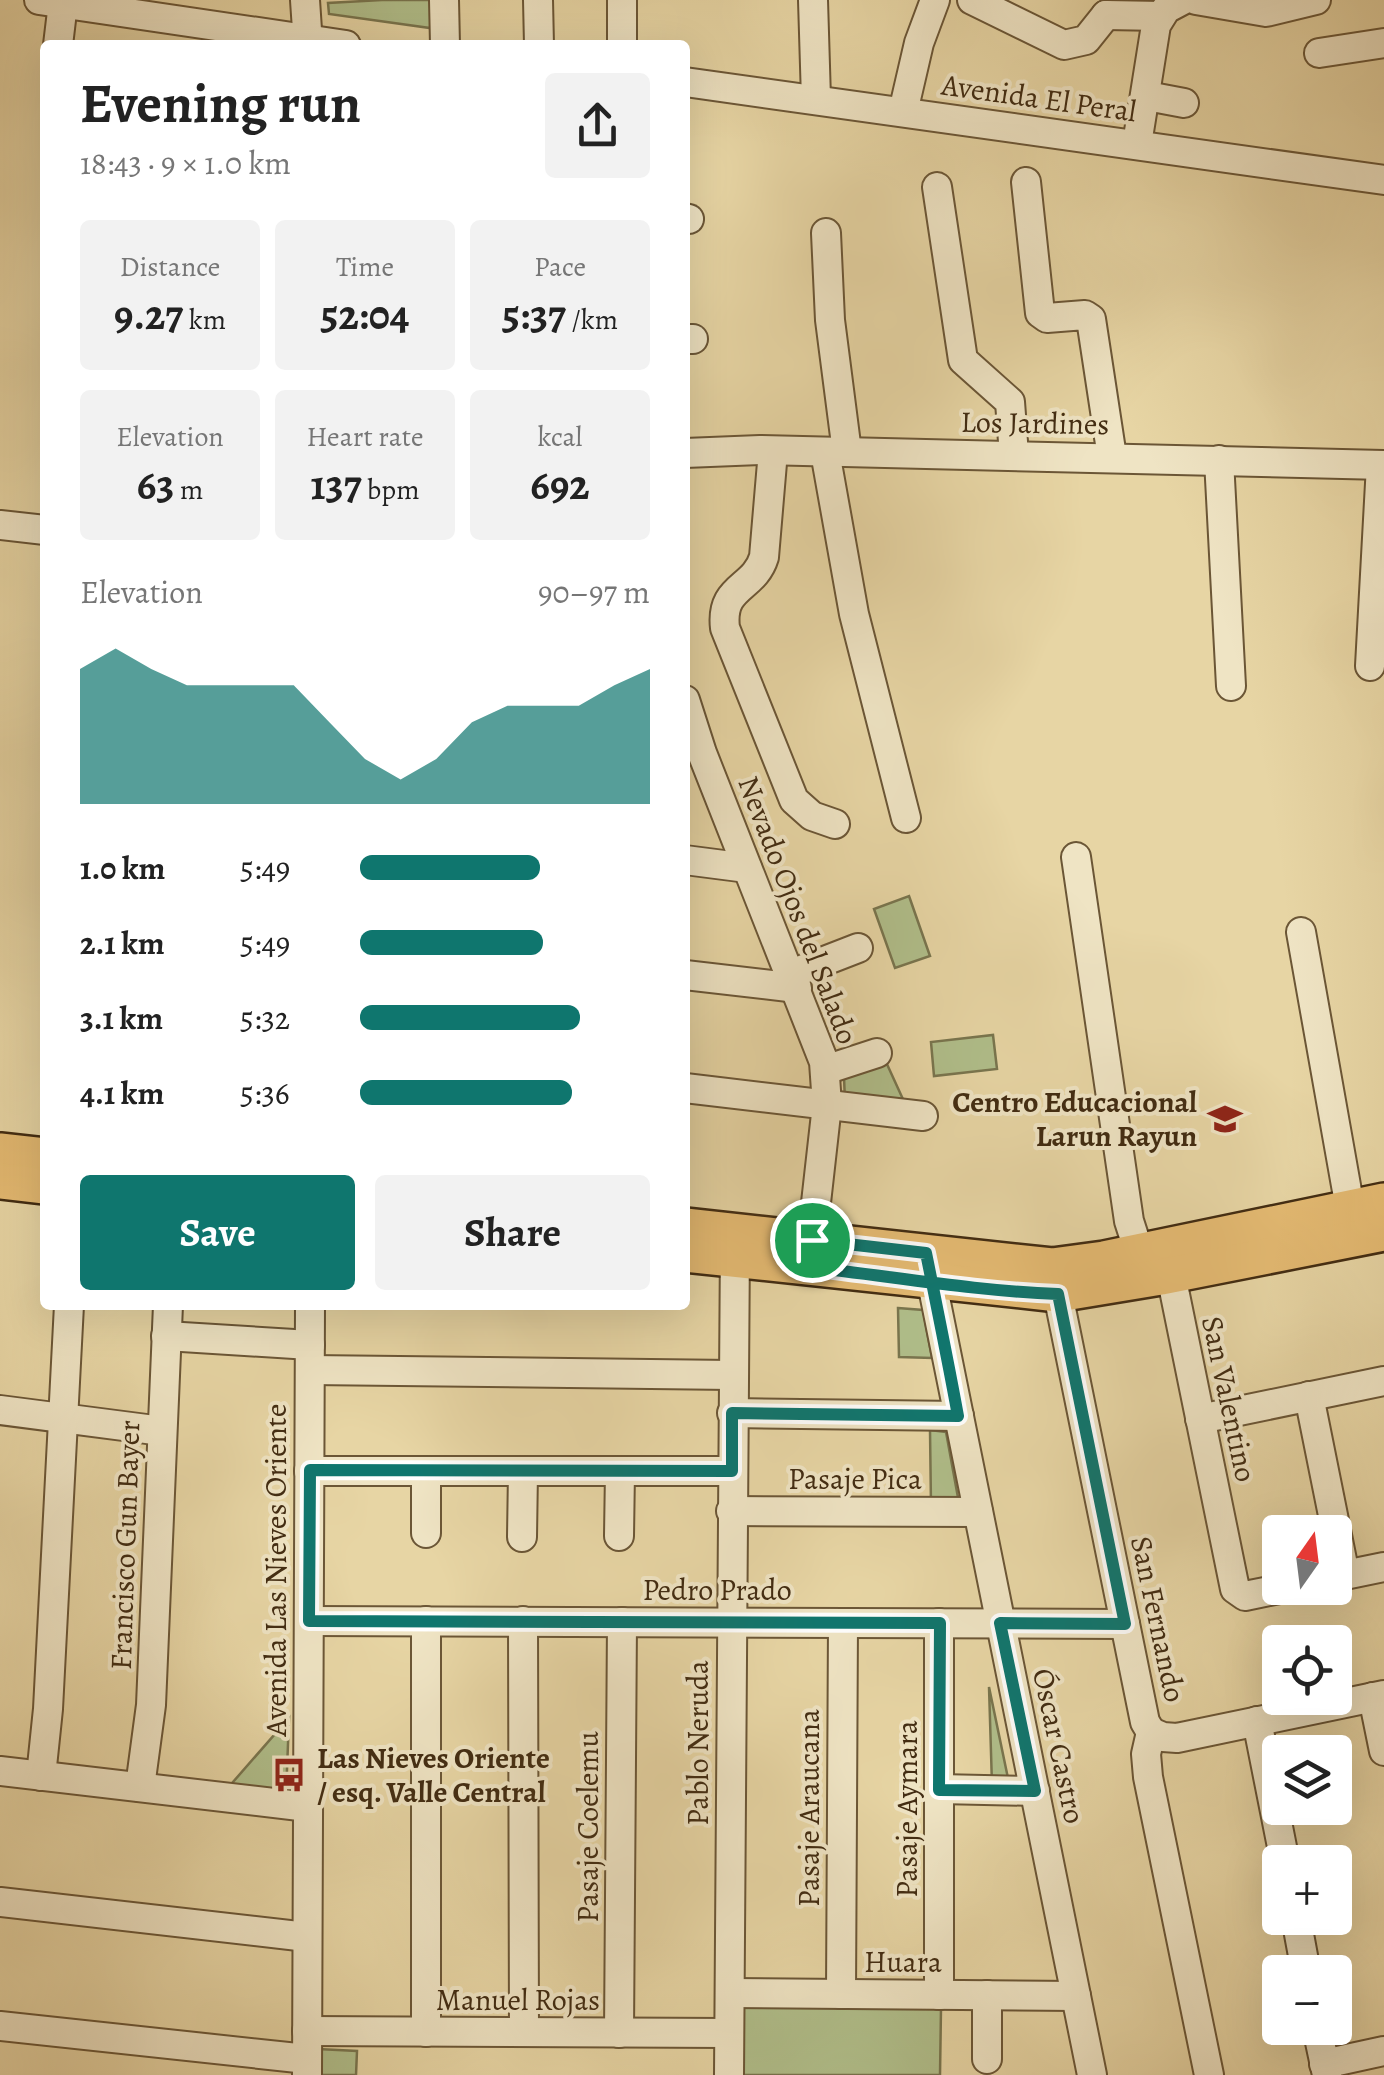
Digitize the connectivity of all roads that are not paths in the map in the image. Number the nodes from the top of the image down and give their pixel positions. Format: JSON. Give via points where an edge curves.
{"nodes":[{"id":1,"x":305,"y":0,"type":"edge"},
{"id":2,"x":444,"y":0,"type":"edge"},
{"id":3,"x":538,"y":0,"type":"edge"},
{"id":4,"x":622,"y":0,"type":"edge"},
{"id":5,"x":813,"y":0,"type":"edge"},
{"id":6,"x":935,"y":0,"type":"edge"},
{"id":7,"x":972,"y":0,"type":"edge"},
{"id":8,"x":1196,"y":0,"type":"edge"},
{"id":9,"x":1316,"y":0,"type":"edge"},
{"id":10,"x":51,"y":2,"type":"edge"},
{"id":11,"x":1102,"y":7,"type":"edge"},
{"id":12,"x":1172,"y":8,"type":"edge"},
{"id":13,"x":170,"y":32,"type":"edge"},
{"id":14,"x":57,"y":40,"type":"edge"},
{"id":15,"x":270,"y":40,"type":"edge"},
{"id":16,"x":308,"y":40,"type":"edge"},
{"id":17,"x":445,"y":40,"type":"edge"},
{"id":18,"x":539,"y":40,"type":"edge"},
{"id":19,"x":622,"y":40,"type":"edge"},
{"id":20,"x":1384,"y":43,"type":"edge"},
{"id":21,"x":1319,"y":54,"type":"dead end"},
{"id":22,"x":690,"y":83,"type":"edge"},
{"id":23,"x":1146,"y":96,"type":"junction"},
{"id":24,"x":816,"y":99,"type":"junction"},
{"id":25,"x":1184,"y":103,"type":"dead end"},
{"id":26,"x":904,"y":112,"type":"junction"},
{"id":27,"x":1137,"y":144,"type":"junction"},
{"id":28,"x":1384,"y":180,"type":"edge"},
{"id":29,"x":1026,"y":182,"type":"dead end"},
{"id":30,"x":937,"y":187,"type":"dead end"},
{"id":31,"x":826,"y":232,"type":"dead end"},
{"id":32,"x":773,"y":451,"type":"junction"},
{"id":33,"x":836,"y":452,"type":"junction"},
{"id":34,"x":690,"y":453,"type":"edge"},
{"id":35,"x":1014,"y":455,"type":"junction"},
{"id":36,"x":1112,"y":457,"type":"junction"},
{"id":37,"x":1219,"y":460,"type":"junction"},
{"id":38,"x":1383,"y":465,"type":"edge"},
{"id":39,"x":0,"y":525,"type":"edge"},
{"id":40,"x":40,"y":529,"type":"edge"},
{"id":41,"x":1370,"y":666,"type":"dead end"},
{"id":42,"x":1231,"y":686,"type":"dead end"},
{"id":43,"x":693,"y":752,"type":"edge"},
{"id":44,"x":906,"y":818,"type":"dead end"},
{"id":45,"x":835,"y":824,"type":"dead end"},
{"id":46,"x":1076,"y":858,"type":"dead end"},
{"id":47,"x":690,"y":861,"type":"edge"},
{"id":48,"x":747,"y":868,"type":"junction"},
{"id":49,"x":1301,"y":932,"type":"dead end"},
{"id":50,"x":858,"y":948,"type":"dead end"},
{"id":51,"x":690,"y":975,"type":"edge"},
{"id":52,"x":794,"y":981,"type":"junction"},
{"id":53,"x":877,"y":1053,"type":"dead end"},
{"id":54,"x":825,"y":1070,"type":"junction"},
{"id":55,"x":690,"y":1089,"type":"edge"},
{"id":56,"x":827,"y":1106,"type":"junction"},
{"id":57,"x":923,"y":1116,"type":"dead end"},
{"id":58,"x":0,"y":1151,"type":"edge"},
{"id":59,"x":40,"y":1155,"type":"edge"},
{"id":60,"x":0,"y":1180,"type":"edge"},
{"id":61,"x":40,"y":1185,"type":"edge"},
{"id":62,"x":1367,"y":1204,"type":"edge"},
{"id":63,"x":690,"y":1228,"type":"edge"},
{"id":64,"x":1384,"y":1233,"type":"edge"},
{"id":65,"x":735,"y":1244,"type":"junction"},
{"id":66,"x":1140,"y":1252,"type":"junction"},
{"id":67,"x":690,"y":1253,"type":"edge"},
{"id":68,"x":810,"y":1253,"type":"junction"},
{"id":69,"x":929,"y":1267,"type":"junction"},
{"id":70,"x":1171,"y":1275,"type":"junction"},
{"id":71,"x":1058,"y":1294,"type":"junction"},
{"id":72,"x":69,"y":1310,"type":"edge"},
{"id":73,"x":168,"y":1310,"type":"edge"},
{"id":74,"x":310,"y":1310,"type":"edge"},
{"id":75,"x":166,"y":1336,"type":"junction"},
{"id":76,"x":310,"y":1358,"type":"junction"},
{"id":77,"x":732,"y":1374,"type":"junction"},
{"id":78,"x":1384,"y":1381,"type":"edge"},
{"id":79,"x":1309,"y":1396,"type":"junction"},
{"id":80,"x":0,"y":1410,"type":"edge"},
{"id":81,"x":732,"y":1413,"type":"junction"},
{"id":82,"x":958,"y":1416,"type":"junction"},
{"id":83,"x":64,"y":1418,"type":"junction"},
{"id":84,"x":1200,"y":1418,"type":"junction"},
{"id":85,"x":162,"y":1430,"type":"junction"},
{"id":86,"x":310,"y":1470,"type":"junction"},
{"id":87,"x":426,"y":1471,"type":"junction"},
{"id":88,"x":523,"y":1471,"type":"junction"},
{"id":89,"x":620,"y":1471,"type":"junction"},
{"id":90,"x":732,"y":1471,"type":"junction"},
{"id":91,"x":731,"y":1511,"type":"junction"},
{"id":92,"x":978,"y":1512,"type":"junction"},
{"id":93,"x":1329,"y":1515,"type":"edge"},
{"id":94,"x":426,"y":1534,"type":"dead end"},
{"id":95,"x":619,"y":1536,"type":"dead end"},
{"id":96,"x":522,"y":1537,"type":"dead end"},
{"id":97,"x":1384,"y":1567,"type":"edge"},
{"id":98,"x":1352,"y":1574,"type":"edge"},
{"id":99,"x":1262,"y":1593,"type":"edge"},
{"id":100,"x":309,"y":1621,"type":"junction"},
{"id":101,"x":426,"y":1621,"type":"junction"},
{"id":102,"x":524,"y":1622,"type":"junction"},
{"id":103,"x":622,"y":1622,"type":"junction"},
{"id":104,"x":731,"y":1622,"type":"junction"},
{"id":105,"x":843,"y":1623,"type":"junction"},
{"id":106,"x":940,"y":1623,"type":"junction"},
{"id":107,"x":1000,"y":1623,"type":"junction"},
{"id":108,"x":1125,"y":1624,"type":"junction"},
{"id":109,"x":1378,"y":1696,"type":"edge"},
{"id":110,"x":1257,"y":1721,"type":"junction"},
{"id":111,"x":1151,"y":1732,"type":"junction"},
{"id":112,"x":1384,"y":1751,"type":"edge"},
{"id":113,"x":0,"y":1771,"type":"edge"},
{"id":114,"x":41,"y":1776,"type":"junction"},
{"id":115,"x":140,"y":1787,"type":"junction"},
{"id":116,"x":939,"y":1790,"type":"junction"},
{"id":117,"x":1035,"y":1791,"type":"junction"},
{"id":118,"x":308,"y":1807,"type":"junction"},
{"id":119,"x":1282,"y":1845,"type":"edge"},
{"id":120,"x":0,"y":1902,"type":"edge"},
{"id":121,"x":307,"y":1937,"type":"junction"},
{"id":122,"x":730,"y":1993,"type":"junction"},
{"id":123,"x":841,"y":1994,"type":"junction"},
{"id":124,"x":939,"y":1995,"type":"junction"},
{"id":125,"x":987,"y":1995,"type":"junction"},
{"id":126,"x":1076,"y":1996,"type":"junction"},
{"id":127,"x":0,"y":2026,"type":"edge"},
{"id":128,"x":426,"y":2032,"type":"junction"},
{"id":129,"x":524,"y":2032,"type":"junction"},
{"id":130,"x":620,"y":2032,"type":"junction"},
{"id":131,"x":730,"y":2033,"type":"junction"},
{"id":132,"x":1384,"y":2051,"type":"edge"},
{"id":133,"x":307,"y":2055,"type":"edge"},
{"id":134,"x":987,"y":2059,"type":"dead end"},
{"id":135,"x":1326,"y":2069,"type":"edge"},
{"id":136,"x":729,"y":2075,"type":"edge"},
{"id":137,"x":1092,"y":2075,"type":"edge"},
{"id":138,"x":1209,"y":2075,"type":"edge"}],
"edges":[{"from":1,"to":16,"type":"street"},
{"from":2,"to":17,"type":"street"},
{"from":3,"to":18,"type":"street"},
{"from":4,"to":19,"type":"street"},
{"from":5,"to":24,"type":"street"},
{"from":6,"to":26,"type":"street"},
{"from":7,"to":11,"type":"street","via":[[1064,45],[1086,40]]},
{"from":8,"to":9,"type":"street","via":[[1266,12]]},
{"from":10,"to":13,"type":"street"},
{"from":10,"to":14,"type":"street"},
{"from":11,"to":12,"type":"street"},
{"from":12,"to":23,"type":"street","via":[[1156,25]]},
{"from":13,"to":15,"type":"street"},
{"from":20,"to":21,"type":"street"},
{"from":22,"to":24,"type":"street","name":"Avenida El Peral"},
{"from":23,"to":25,"type":"street"},
{"from":23,"to":27,"type":"street"},
{"from":24,"to":26,"type":"street","name":"Avenida El Peral"},
{"from":26,"to":27,"type":"street","name":"Avenida El Peral"},
{"from":27,"to":28,"type":"street","name":"Avenida El Peral"},
{"from":29,"to":36,"type":"street","via":[[1040,313],[1091,319]]},
{"from":30,"to":35,"type":"street","via":[[963,360],[1010,402]]},
{"from":31,"to":33,"type":"street"},
{"from":32,"to":33,"type":"street","name":"Los Jardines"},
{"from":32,"to":34,"type":"street","name":"Los Jardines"},
{"from":32,"to":45,"type":"street","via":[[764,558],[728,600],[725,628],[794,800]]},
{"from":33,"to":35,"type":"street","name":"Los Jardines"},
{"from":33,"to":44,"type":"street","via":[[854,614]]},
{"from":35,"to":36,"type":"street","name":"Los Jardines"},
{"from":36,"to":37,"type":"street","name":"Los Jardines"},
{"from":37,"to":38,"type":"street","name":"Los Jardines"},
{"from":37,"to":42,"type":"street"},
{"from":38,"to":41,"type":"street"},
{"from":39,"to":40,"type":"street"},
{"from":43,"to":48,"type":"street","name":"Nevado Ojos del Salado"},
{"from":46,"to":66,"type":"street","via":[[1129,1221]]},
{"from":47,"to":48,"type":"street"},
{"from":48,"to":52,"type":"street","name":"Nevado Ojos del Salado"},
{"from":49,"to":62,"type":"street"},
{"from":50,"to":52,"type":"street"},
{"from":51,"to":52,"type":"street"},
{"from":52,"to":54,"type":"street","name":"Nevado Ojos del Salado"},
{"from":53,"to":54,"type":"street"},
{"from":54,"to":56,"type":"street","name":"Nevado Ojos del Salado"},
{"from":55,"to":56,"type":"street"},
{"from":56,"to":57,"type":"street"},
{"from":56,"to":68,"type":"street","name":"Nevado Ojos del Salado"},
{"from":58,"to":59,"type":"main road"},
{"from":60,"to":61,"type":"main road"},
{"from":62,"to":66,"type":"main road"},
{"from":63,"to":65,"type":"main road"},
{"from":64,"to":70,"type":"main road"},
{"from":65,"to":67,"type":"main road"},
{"from":65,"to":68,"type":"main road"},
{"from":65,"to":77,"type":"street","name":"Pablo Neruda"},
{"from":66,"to":69,"type":"main road","via":[[1052,1266]]},
{"from":68,"to":69,"type":"main road"},
{"from":69,"to":71,"type":"main road"},
{"from":69,"to":82,"type":"street","name":"Óscar Castro"},
{"from":70,"to":71,"type":"main road"},
{"from":70,"to":84,"type":"street","name":"San Valentino"},
{"from":71,"to":108,"type":"street","name":"San Fernando"},
{"from":72,"to":83,"type":"street"},
{"from":73,"to":75,"type":"street","name":"Francisco Gun Bayer"},
{"from":74,"to":76,"type":"street","name":"Avenida Las Nieves Oriente"},
{"from":75,"to":76,"type":"street"},
{"from":75,"to":85,"type":"street","name":"Francisco Gun Bayer"},
{"from":76,"to":77,"type":"street"},
{"from":76,"to":86,"type":"street","name":"Avenida Las Nieves Oriente"},
{"from":77,"to":81,"type":"street","name":"Pablo Neruda"},
{"from":78,"to":79,"type":"street"},
{"from":79,"to":84,"type":"street"},
{"from":79,"to":93,"type":"street"},
{"from":80,"to":83,"type":"street"},
{"from":81,"to":82,"type":"street"},
{"from":81,"to":90,"type":"street","name":"Pablo Neruda"},
{"from":82,"to":92,"type":"street","name":"Óscar Castro"},
{"from":83,"to":85,"type":"street"},
{"from":83,"to":114,"type":"street"},
{"from":84,"to":99,"type":"street","name":"San Valentino","via":[[1238,1594]]},
{"from":85,"to":115,"type":"street","name":"Francisco Gun Bayer","via":[[151,1705]]},
{"from":86,"to":87,"type":"street"},
{"from":86,"to":100,"type":"street","name":"Avenida Las Nieves Oriente"},
{"from":87,"to":88,"type":"street"},
{"from":87,"to":94,"type":"street"},
{"from":88,"to":89,"type":"street"},
{"from":88,"to":96,"type":"street"},
{"from":89,"to":90,"type":"street"},
{"from":89,"to":95,"type":"street"},
{"from":90,"to":91,"type":"street","name":"Pablo Neruda"},
{"from":91,"to":92,"type":"street","name":"Pasaje Pica"},
{"from":91,"to":104,"type":"street","name":"Pablo Neruda"},
{"from":92,"to":107,"type":"street","name":"Óscar Castro"},
{"from":97,"to":98,"type":"street"},
{"from":100,"to":101,"type":"street","name":"Pedro Prado"},
{"from":100,"to":118,"type":"street","name":"Avenida Las Nieves Oriente"},
{"from":101,"to":102,"type":"street","name":"Pedro Prado"},
{"from":101,"to":128,"type":"street"},
{"from":102,"to":103,"type":"street","name":"Pedro Prado"},
{"from":102,"to":129,"type":"street"},
{"from":103,"to":104,"type":"street","name":"Pedro Prado"},
{"from":103,"to":130,"type":"street","name":"Pasaje Coelemu"},
{"from":104,"to":105,"type":"street","name":"Pedro Prado"},
{"from":104,"to":122,"type":"street","name":"Pablo Neruda"},
{"from":105,"to":106,"type":"street","name":"Pedro Prado"},
{"from":105,"to":123,"type":"street","name":"Pasaje Araucana"},
{"from":106,"to":107,"type":"street","name":"Pedro Prado"},
{"from":106,"to":116,"type":"street","name":"Pasaje Aymara"},
{"from":107,"to":108,"type":"street","name":"Pedro Prado"},
{"from":107,"to":117,"type":"street","name":"Óscar Castro"},
{"from":108,"to":111,"type":"street","name":"San Fernando"},
{"from":109,"to":110,"type":"street"},
{"from":109,"to":112,"type":"street"},
{"from":110,"to":111,"type":"street","via":[[1170,1738]]},
{"from":110,"to":119,"type":"street"},
{"from":111,"to":138,"type":"street","name":"San Fernando","via":[[1148,1777]]},
{"from":113,"to":114,"type":"street"},
{"from":114,"to":115,"type":"street"},
{"from":115,"to":118,"type":"street"},
{"from":116,"to":117,"type":"street"},
{"from":116,"to":124,"type":"street","name":"Pasaje Aymara"},
{"from":117,"to":126,"type":"street","name":"Óscar Castro"},
{"from":118,"to":121,"type":"street","name":"Avenida Las Nieves Oriente"},
{"from":120,"to":121,"type":"street"},
{"from":121,"to":133,"type":"street","name":"Avenida Las Nieves Oriente"},
{"from":122,"to":123,"type":"street","name":"Huara"},
{"from":122,"to":131,"type":"street","name":"Pablo Neruda"},
{"from":123,"to":124,"type":"street","name":"Huara"},
{"from":124,"to":125,"type":"street","name":"Huara"},
{"from":125,"to":126,"type":"street","name":"Huara"},
{"from":125,"to":134,"type":"street"},
{"from":126,"to":137,"type":"street","name":"Óscar Castro"},
{"from":127,"to":133,"type":"street","name":"Manuel Rojas"},
{"from":128,"to":129,"type":"street","name":"Manuel Rojas"},
{"from":128,"to":133,"type":"street","name":"Manuel Rojas"},
{"from":129,"to":130,"type":"street","name":"Manuel Rojas"},
{"from":130,"to":131,"type":"street","name":"Manuel Rojas"},
{"from":131,"to":136,"type":"street","name":"Pablo Neruda"},
{"from":132,"to":135,"type":"street"}]}
